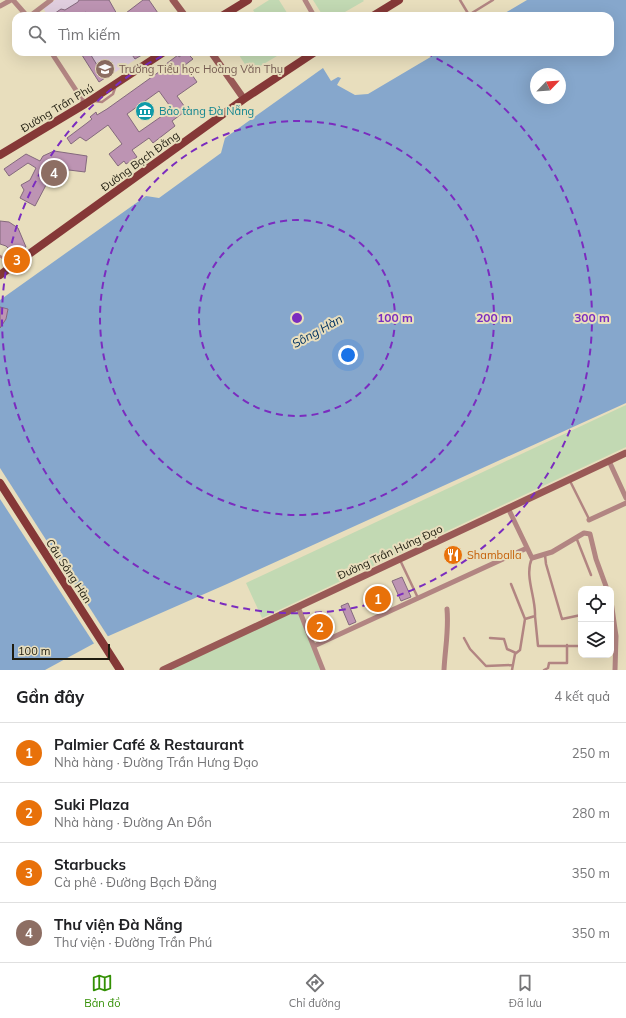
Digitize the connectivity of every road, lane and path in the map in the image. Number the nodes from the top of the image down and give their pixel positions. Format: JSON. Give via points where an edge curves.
{"nodes":[{"id":1,"x":12,"y":0,"type":"edge"},
{"id":2,"x":51,"y":0,"type":"edge"},
{"id":3,"x":173,"y":0,"type":"edge"},
{"id":4,"x":248,"y":0,"type":"edge"},
{"id":5,"x":305,"y":0,"type":"edge"},
{"id":6,"x":399,"y":0,"type":"edge"},
{"id":7,"x":460,"y":0,"type":"edge"},
{"id":8,"x":493,"y":0,"type":"edge"},
{"id":9,"x":0,"y":6,"type":"edge"},
{"id":10,"x":24,"y":12,"type":"edge"},
{"id":11,"x":34,"y":12,"type":"edge"},
{"id":12,"x":182,"y":12,"type":"edge"},
{"id":13,"x":228,"y":12,"type":"edge"},
{"id":14,"x":312,"y":12,"type":"edge"},
{"id":15,"x":380,"y":12,"type":"edge"},
{"id":16,"x":466,"y":12,"type":"edge"},
{"id":17,"x":474,"y":12,"type":"edge"},
{"id":18,"x":54,"y":56,"type":"edge"},
{"id":19,"x":158,"y":56,"type":"edge"},
{"id":20,"x":214,"y":56,"type":"edge"},
{"id":21,"x":308,"y":56,"type":"edge"},
{"id":22,"x":244,"y":100,"type":"junction"},
{"id":23,"x":88,"y":102,"type":"junction"},
{"id":24,"x":0,"y":155,"type":"edge"},
{"id":25,"x":0,"y":256,"type":"edge"},
{"id":26,"x":13,"y":266,"type":"junction"},
{"id":27,"x":0,"y":275,"type":"edge"},
{"id":28,"x":626,"y":453,"type":"edge"},
{"id":29,"x":609,"y":461,"type":"junction"},
{"id":30,"x":569,"y":480,"type":"junction"},
{"id":31,"x":0,"y":483,"type":"edge"},
{"id":32,"x":626,"y":498,"type":"edge"},
{"id":33,"x":626,"y":503,"type":"edge"},
{"id":34,"x":508,"y":508,"type":"junction"},
{"id":35,"x":589,"y":520,"type":"joint"},
{"id":36,"x":576,"y":537,"type":"junction"},
{"id":37,"x":527,"y":548,"type":"junction"},
{"id":38,"x":545,"y":555,"type":"junction"},
{"id":39,"x":532,"y":558,"type":"junction"},
{"id":40,"x":400,"y":559,"type":"junction"},
{"id":41,"x":591,"y":575,"type":"dead end"},
{"id":42,"x":511,"y":584,"type":"dead end"},
{"id":43,"x":606,"y":586,"type":"edge"},
{"id":44,"x":418,"y":598,"type":"junction"},
{"id":45,"x":298,"y":607,"type":"junction"},
{"id":46,"x":447,"y":609,"type":"dead end"},
{"id":47,"x":535,"y":616,"type":"junction"},
{"id":48,"x":578,"y":616,"type":"edge"},
{"id":49,"x":525,"y":619,"type":"junction"},
{"id":50,"x":464,"y":638,"type":"dead end"},
{"id":51,"x":490,"y":638,"type":"dead end"},
{"id":52,"x":567,"y":645,"type":"junction"},
{"id":53,"x":314,"y":646,"type":"junction"},
{"id":54,"x":578,"y":646,"type":"edge"},
{"id":55,"x":517,"y":653,"type":"junction"},
{"id":56,"x":614,"y":658,"type":"edge"},
{"id":57,"x":513,"y":665,"type":"junction"},
{"id":58,"x":172,"y":668,"type":"edge"},
{"id":59,"x":120,"y":670,"type":"edge"},
{"id":60,"x":163,"y":670,"type":"edge"},
{"id":61,"x":323,"y":670,"type":"edge"},
{"id":62,"x":444,"y":670,"type":"edge"},
{"id":63,"x":512,"y":670,"type":"edge"},
{"id":64,"x":544,"y":670,"type":"edge"},
{"id":65,"x":615,"y":670,"type":"edge"}],
"edges":[{"from":1,"to":9,"type":"street"},
{"from":1,"to":10,"type":"street"},
{"from":2,"to":11,"type":"street"},
{"from":3,"to":12,"type":"main road"},
{"from":4,"to":13,"type":"main road"},
{"from":5,"to":14,"type":"street"},
{"from":6,"to":15,"type":"main road"},
{"from":7,"to":16,"type":"lane"},
{"from":8,"to":17,"type":"lane"},
{"from":18,"to":23,"type":"street"},
{"from":19,"to":23,"type":"main road","name":"Đường Trần Phú"},
{"from":20,"to":22,"type":"main road"},
{"from":21,"to":22,"type":"main road","name":"Đường Bạch Đằng"},
{"from":22,"to":26,"type":"main road","name":"Đường Bạch Đằng"},
{"from":23,"to":24,"type":"main road","name":"Đường Trần Phú"},
{"from":25,"to":26,"type":"lane"},
{"from":26,"to":27,"type":"main road","name":"Đường Bạch Đằng"},
{"from":28,"to":29,"type":"main road","name":"Đường Trần Hưng Đạo"},
{"from":29,"to":30,"type":"main road","name":"Đường Trần Hưng Đạo"},
{"from":29,"to":32,"type":"street"},
{"from":30,"to":34,"type":"main road","name":"Đường Trần Hưng Đạo"},
{"from":30,"to":35,"type":"lane"},
{"from":31,"to":59,"type":"main road","name":"Cầu Sông Hàn"},
{"from":33,"to":35,"type":"street"},
{"from":34,"to":37,"type":"street"},
{"from":34,"to":40,"type":"main road","name":"Đường Trần Hưng Đạo"},
{"from":36,"to":38,"type":"street"},
{"from":36,"to":41,"type":"lane"},
{"from":36,"to":43,"type":"street","via":[[584,533],[591,535]]},
{"from":37,"to":39,"type":"street"},
{"from":37,"to":44,"type":"street"},
{"from":38,"to":39,"type":"street"},
{"from":38,"to":48,"type":"lane","via":[[562,619]]},
{"from":39,"to":47,"type":"lane","via":[[529,564]]},
{"from":40,"to":44,"type":"lane"},
{"from":40,"to":45,"type":"main road","name":"Đường Trần Hưng Đạo"},
{"from":42,"to":49,"type":"lane"},
{"from":44,"to":53,"type":"street"},
{"from":45,"to":53,"type":"street"},
{"from":45,"to":58,"type":"main road","name":"Đường Trần Hưng Đạo"},
{"from":46,"to":62,"type":"street","via":[[448,636]]},
{"from":47,"to":49,"type":"lane"},
{"from":47,"to":52,"type":"lane","via":[[538,646]]},
{"from":49,"to":55,"type":"lane","via":[[520,650]]},
{"from":50,"to":57,"type":"lane","via":[[474,656],[486,666]]},
{"from":51,"to":55,"type":"lane","via":[[504,639],[507,649]]},
{"from":52,"to":54,"type":"lane"},
{"from":52,"to":64,"type":"lane","via":[[567,663],[549,663],[548,668]]},
{"from":53,"to":61,"type":"street"},
{"from":55,"to":57,"type":"lane"},
{"from":56,"to":65,"type":"street"},
{"from":57,"to":63,"type":"lane"},
{"from":58,"to":60,"type":"main road","name":"Đường Trần Hưng Đạo"}]}
